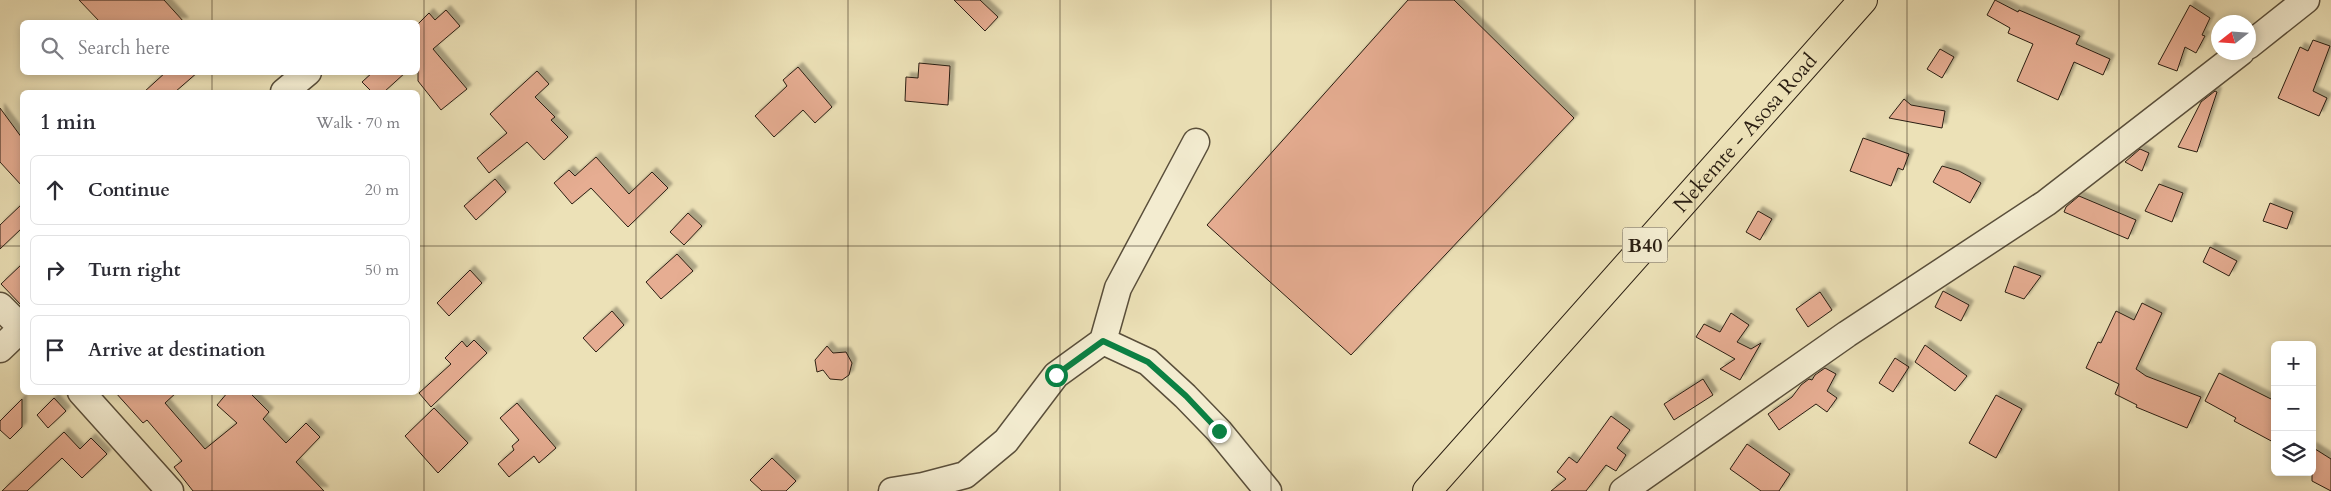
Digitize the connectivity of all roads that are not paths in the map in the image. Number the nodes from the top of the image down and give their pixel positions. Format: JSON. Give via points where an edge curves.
{"nodes":[{"id":1,"x":1863,"y":0,"type":"edge"},
{"id":2,"x":2302,"y":0,"type":"edge"},
{"id":3,"x":2256,"y":39,"type":"edge"},
{"id":4,"x":2231,"y":60,"type":"edge"},
{"id":5,"x":304,"y":75,"type":"edge"},
{"id":6,"x":286,"y":90,"type":"edge"},
{"id":7,"x":1196,"y":142,"type":"dead end"},
{"id":8,"x":0,"y":306,"type":"edge"},
{"id":9,"x":20,"y":326,"type":"edge"},
{"id":10,"x":20,"y":330,"type":"edge"},
{"id":11,"x":1103,"y":341,"type":"junction"},
{"id":12,"x":0,"y":349,"type":"edge"},
{"id":13,"x":84,"y":395,"type":"edge"},
{"id":14,"x":170,"y":491,"type":"edge"},
{"id":15,"x":892,"y":491,"type":"edge"},
{"id":16,"x":1268,"y":491,"type":"edge"},
{"id":17,"x":1427,"y":491,"type":"edge"},
{"id":18,"x":1623,"y":491,"type":"edge"}],
"edges":[{"from":1,"to":17,"type":"highway","name":"Nekemte - Asosa Road","number":"B40"},
{"from":2,"to":3,"type":"street"},
{"from":4,"to":18,"type":"street","via":[[2046,203],[1847,334]]},
{"from":5,"to":6,"type":"street"},
{"from":7,"to":11,"type":"street","via":[[1118,288]]},
{"from":8,"to":9,"type":"street"},
{"from":10,"to":12,"type":"street"},
{"from":11,"to":15,"type":"street","via":[[1056,375],[1006,441],[965,474]]},
{"from":11,"to":16,"type":"street","via":[[1155,368],[1219,431]]},
{"from":13,"to":14,"type":"street"}]}
